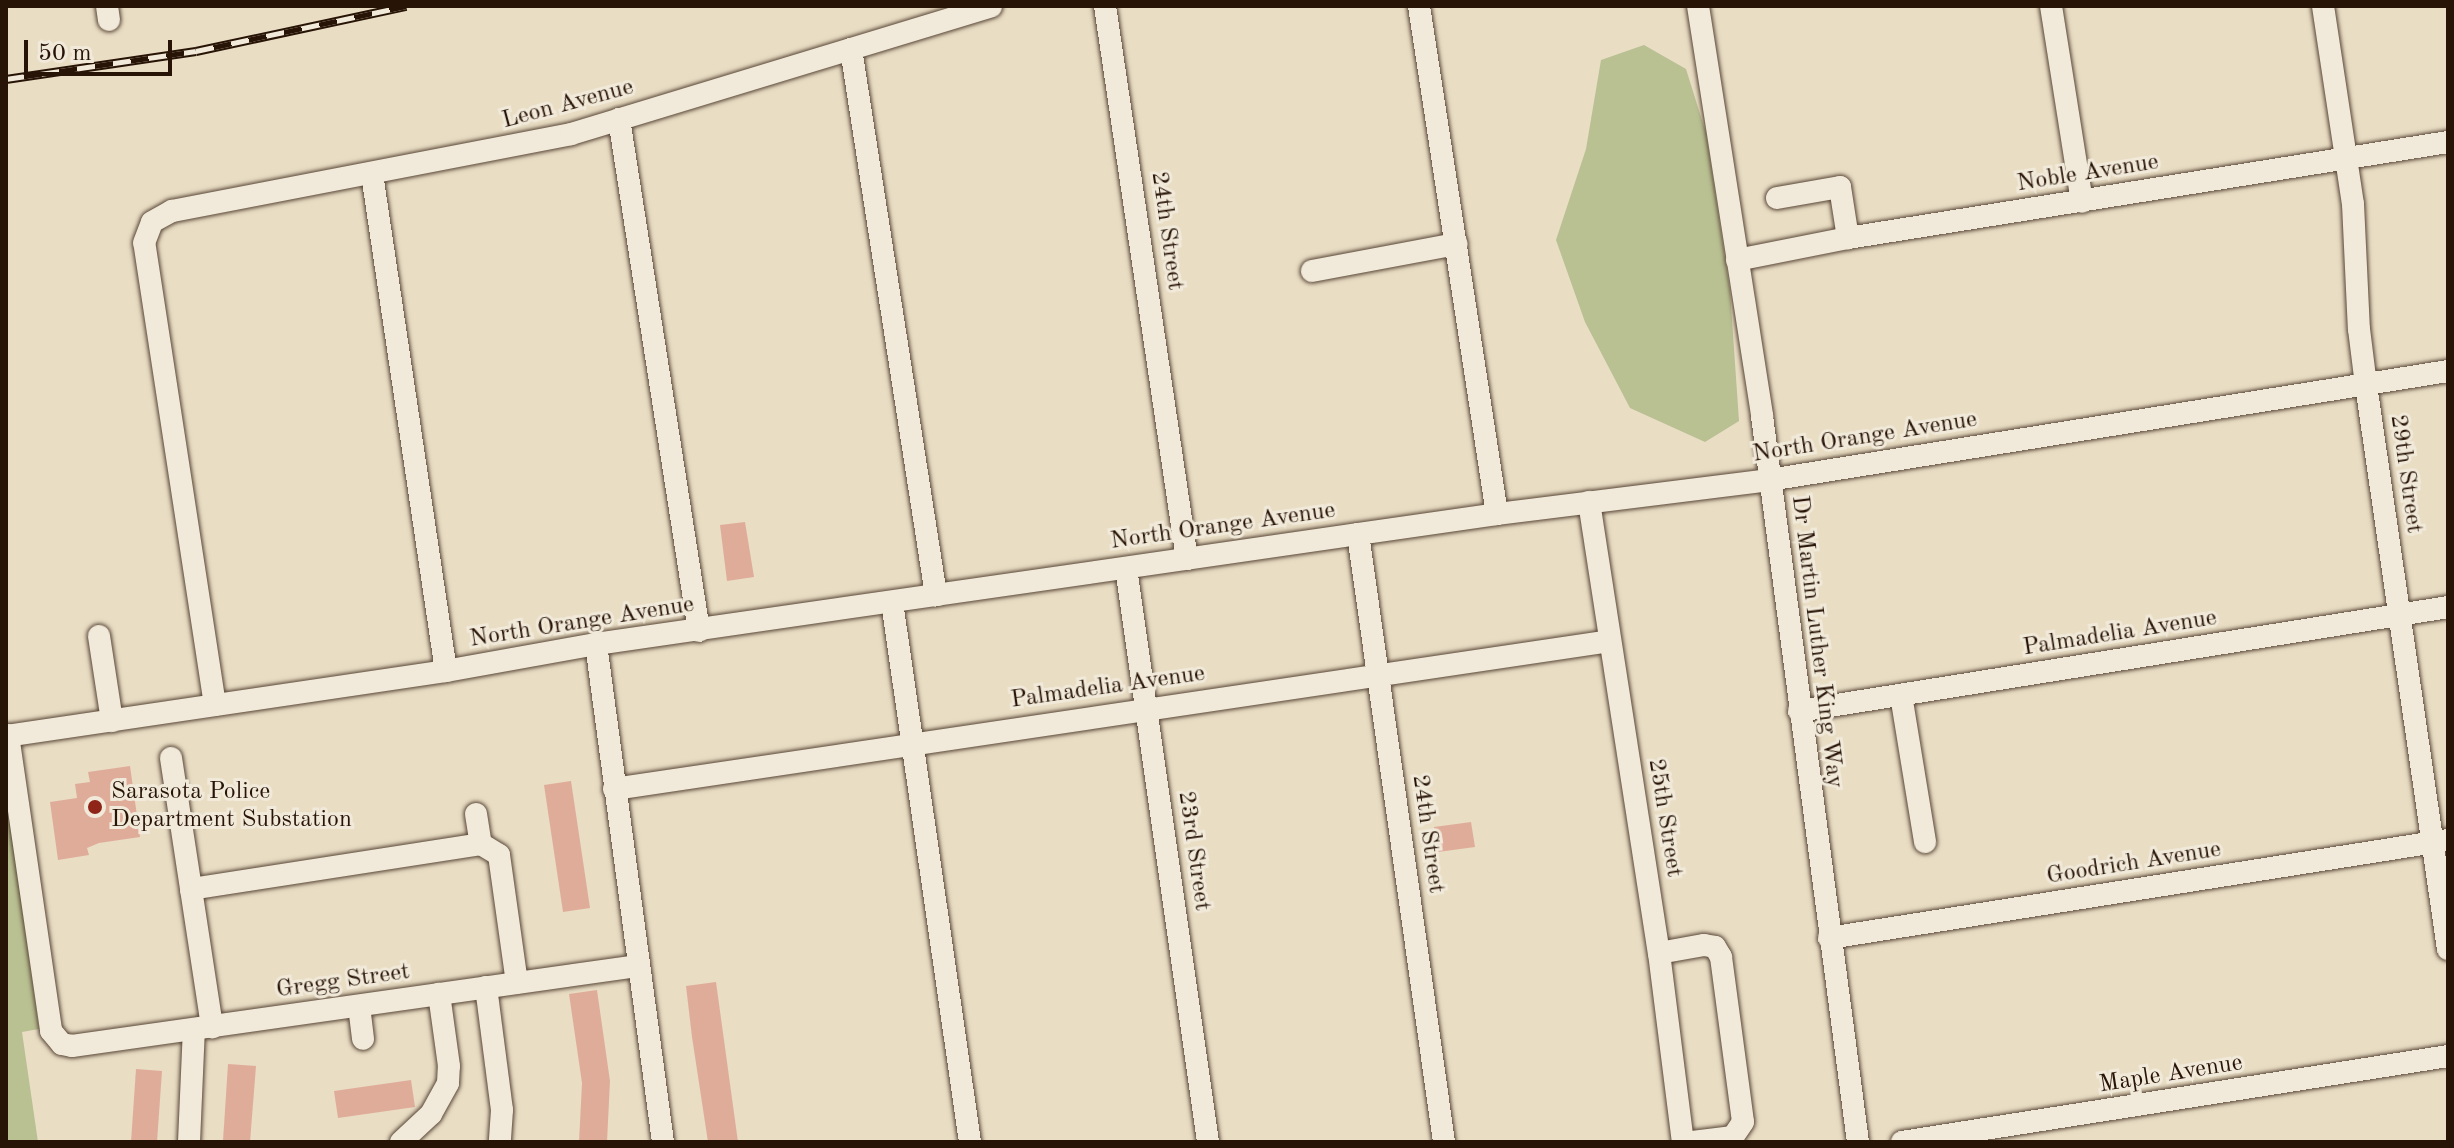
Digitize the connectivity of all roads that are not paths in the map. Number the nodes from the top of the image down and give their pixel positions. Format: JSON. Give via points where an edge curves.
{"nodes":[{"id":1,"x":991,"y":6,"type":"edge"},
{"id":2,"x":1105,"y":6,"type":"edge"},
{"id":3,"x":1419,"y":6,"type":"edge"},
{"id":4,"x":1698,"y":6,"type":"edge"},
{"id":5,"x":2051,"y":6,"type":"edge"},
{"id":6,"x":2323,"y":6,"type":"edge"},
{"id":7,"x":851,"y":49,"type":"junction"},
{"id":8,"x":619,"y":119,"type":"junction"},
{"id":9,"x":2448,"y":142,"type":"edge"},
{"id":10,"x":2346,"y":159,"type":"junction"},
{"id":11,"x":372,"y":174,"type":"junction"},
{"id":12,"x":1777,"y":198,"type":"dead end"},
{"id":13,"x":2082,"y":202,"type":"junction"},
{"id":14,"x":1848,"y":238,"type":"junction"},
{"id":15,"x":1456,"y":244,"type":"junction"},
{"id":16,"x":1737,"y":260,"type":"junction"},
{"id":17,"x":1312,"y":271,"type":"dead end"},
{"id":18,"x":2448,"y":371,"type":"edge"},
{"id":19,"x":2366,"y":385,"type":"junction"},
{"id":20,"x":1769,"y":480,"type":"junction"},
{"id":21,"x":1589,"y":502,"type":"junction"},
{"id":22,"x":1497,"y":514,"type":"junction"},
{"id":23,"x":1358,"y":534,"type":"junction"},
{"id":24,"x":1187,"y":559,"type":"junction"},
{"id":25,"x":1126,"y":568,"type":"junction"},
{"id":26,"x":936,"y":595,"type":"junction"},
{"id":27,"x":892,"y":602,"type":"junction"},
{"id":28,"x":2448,"y":607,"type":"edge"},
{"id":29,"x":2398,"y":615,"type":"junction"},
{"id":30,"x":699,"y":631,"type":"junction"},
{"id":31,"x":99,"y":636,"type":"dead end"},
{"id":32,"x":1610,"y":641,"type":"junction"},
{"id":33,"x":596,"y":644,"type":"junction"},
{"id":34,"x":446,"y":671,"type":"junction"},
{"id":35,"x":1378,"y":675,"type":"junction"},
{"id":36,"x":1901,"y":695,"type":"junction"},
{"id":37,"x":215,"y":705,"type":"junction"},
{"id":38,"x":1146,"y":709,"type":"junction"},
{"id":39,"x":1799,"y":711,"type":"junction"},
{"id":40,"x":112,"y":721,"type":"junction"},
{"id":41,"x":7,"y":736,"type":"edge"},
{"id":42,"x":912,"y":743,"type":"junction"},
{"id":43,"x":171,"y":758,"type":"dead end"},
{"id":44,"x":614,"y":789,"type":"junction"},
{"id":45,"x":476,"y":814,"type":"dead end"},
{"id":46,"x":2440,"y":841,"type":"edge"},
{"id":47,"x":1925,"y":842,"type":"dead end"},
{"id":48,"x":481,"y":844,"type":"junction"},
{"id":49,"x":191,"y":889,"type":"junction"},
{"id":50,"x":1829,"y":938,"type":"junction"},
{"id":51,"x":2448,"y":949,"type":"edge"},
{"id":52,"x":1659,"y":953,"type":"junction"},
{"id":53,"x":638,"y":966,"type":"junction"},
{"id":54,"x":517,"y":983,"type":"junction"},
{"id":55,"x":486,"y":987,"type":"junction"},
{"id":56,"x":439,"y":994,"type":"junction"},
{"id":57,"x":359,"y":1006,"type":"junction"},
{"id":58,"x":203,"y":1028,"type":"junction"},
{"id":59,"x":363,"y":1039,"type":"dead end"},
{"id":60,"x":2448,"y":1056,"type":"edge"},
{"id":61,"x":189,"y":1142,"type":"edge"},
{"id":62,"x":401,"y":1142,"type":"edge"},
{"id":63,"x":500,"y":1142,"type":"edge"},
{"id":64,"x":663,"y":1142,"type":"edge"},
{"id":65,"x":970,"y":1142,"type":"edge"},
{"id":66,"x":1208,"y":1142,"type":"edge"},
{"id":67,"x":1444,"y":1142,"type":"edge"},
{"id":68,"x":1683,"y":1142,"type":"edge"},
{"id":69,"x":1694,"y":1142,"type":"edge"},
{"id":70,"x":1858,"y":1142,"type":"edge"},
{"id":71,"x":1902,"y":1142,"type":"edge"}],
"edges":[{"from":1,"to":7,"type":"street","name":"Leon Avenue"},
{"from":2,"to":24,"type":"street","name":"24th Street"},
{"from":3,"to":15,"type":"street"},
{"from":4,"to":16,"type":"street","name":"Dr Martin Luther King Way"},
{"from":5,"to":13,"type":"street"},
{"from":6,"to":10,"type":"street","name":"29th Street"},
{"from":7,"to":8,"type":"street","name":"Leon Avenue"},
{"from":7,"to":26,"type":"street"},
{"from":8,"to":11,"type":"street","name":"Leon Avenue","via":[[524,146]]},
{"from":8,"to":30,"type":"street"},
{"from":9,"to":10,"type":"street","name":"Noble Avenue"},
{"from":10,"to":13,"type":"street","name":"Noble Avenue"},
{"from":10,"to":19,"type":"street","name":"29th Street"},
{"from":11,"to":34,"type":"street"},
{"from":11,"to":37,"type":"street","name":"Leon Avenue","via":[[172,211],[152,222],[144,243]]},
{"from":12,"to":14,"type":"street","via":[[1840,187]]},
{"from":13,"to":14,"type":"street","name":"Noble Avenue"},
{"from":14,"to":16,"type":"street","name":"Noble Avenue"},
{"from":15,"to":17,"type":"street"},
{"from":15,"to":22,"type":"street"},
{"from":16,"to":20,"type":"street","name":"Dr Martin Luther King Way"},
{"from":18,"to":19,"type":"street","name":"North Orange Avenue"},
{"from":19,"to":20,"type":"street","name":"North Orange Avenue"},
{"from":19,"to":29,"type":"street","name":"29th Street"},
{"from":20,"to":21,"type":"street","name":"North Orange Avenue"},
{"from":20,"to":39,"type":"street","name":"Dr Martin Luther King Way"},
{"from":21,"to":22,"type":"street","name":"North Orange Avenue"},
{"from":21,"to":32,"type":"street","name":"25th Street"},
{"from":22,"to":23,"type":"street","name":"North Orange Avenue"},
{"from":23,"to":24,"type":"street","name":"North Orange Avenue"},
{"from":23,"to":35,"type":"street","name":"24th Street"},
{"from":24,"to":25,"type":"street","name":"North Orange Avenue"},
{"from":25,"to":26,"type":"street","name":"North Orange Avenue"},
{"from":25,"to":38,"type":"street","name":"23rd Street"},
{"from":26,"to":27,"type":"street","name":"North Orange Avenue"},
{"from":27,"to":30,"type":"street","name":"North Orange Avenue"},
{"from":27,"to":42,"type":"street"},
{"from":28,"to":29,"type":"street","name":"Palmadelia Avenue"},
{"from":29,"to":36,"type":"street","name":"Palmadelia Avenue"},
{"from":29,"to":46,"type":"street","name":"29th Street"},
{"from":30,"to":33,"type":"street","name":"North Orange Avenue"},
{"from":31,"to":40,"type":"street"},
{"from":32,"to":35,"type":"street","name":"Palmadelia Avenue"},
{"from":32,"to":52,"type":"street","name":"25th Street"},
{"from":33,"to":34,"type":"street","name":"North Orange Avenue"},
{"from":33,"to":44,"type":"street"},
{"from":34,"to":37,"type":"street","name":"North Orange Avenue"},
{"from":35,"to":38,"type":"street","name":"Palmadelia Avenue"},
{"from":35,"to":67,"type":"street","name":"24th Street"},
{"from":36,"to":39,"type":"street","name":"Palmadelia Avenue"},
{"from":36,"to":47,"type":"street"},
{"from":37,"to":40,"type":"street","name":"North Orange Avenue"},
{"from":38,"to":42,"type":"street","name":"Palmadelia Avenue"},
{"from":38,"to":66,"type":"street","name":"23rd Street"},
{"from":39,"to":50,"type":"street","name":"Dr Martin Luther King Way"},
{"from":40,"to":41,"type":"street","name":"North Orange Avenue"},
{"from":41,"to":58,"type":"street","name":"Gregg Street","via":[[56,1040],[72,1046]]},
{"from":42,"to":44,"type":"street","name":"Palmadelia Avenue"},
{"from":42,"to":65,"type":"street"},
{"from":43,"to":49,"type":"street"},
{"from":44,"to":53,"type":"street"},
{"from":45,"to":48,"type":"street"},
{"from":46,"to":50,"type":"street","name":"Goodrich Avenue"},
{"from":46,"to":51,"type":"street","name":"29th Street"},
{"from":48,"to":49,"type":"street"},
{"from":48,"to":54,"type":"street","via":[[499,855]]},
{"from":49,"to":58,"type":"street"},
{"from":50,"to":70,"type":"street","name":"Dr Martin Luther King Way"},
{"from":52,"to":68,"type":"street","name":"25th Street"},
{"from":52,"to":69,"type":"street","via":[[1704,945],[1715,947],[1721,957],[1743,1122],[1733,1137]]},
{"from":53,"to":54,"type":"street","name":"Gregg Street"},
{"from":53,"to":64,"type":"street"},
{"from":54,"to":55,"type":"street","name":"Gregg Street"},
{"from":55,"to":56,"type":"street","name":"Gregg Street"},
{"from":55,"to":63,"type":"street","via":[[502,1110]]},
{"from":56,"to":57,"type":"street","name":"Gregg Street"},
{"from":56,"to":62,"type":"street","via":[[448,1083],[431,1114]]},
{"from":57,"to":58,"type":"street","name":"Gregg Street"},
{"from":57,"to":59,"type":"street"},
{"from":58,"to":61,"type":"street"},
{"from":60,"to":71,"type":"street","name":"Maple Avenue"}]}
